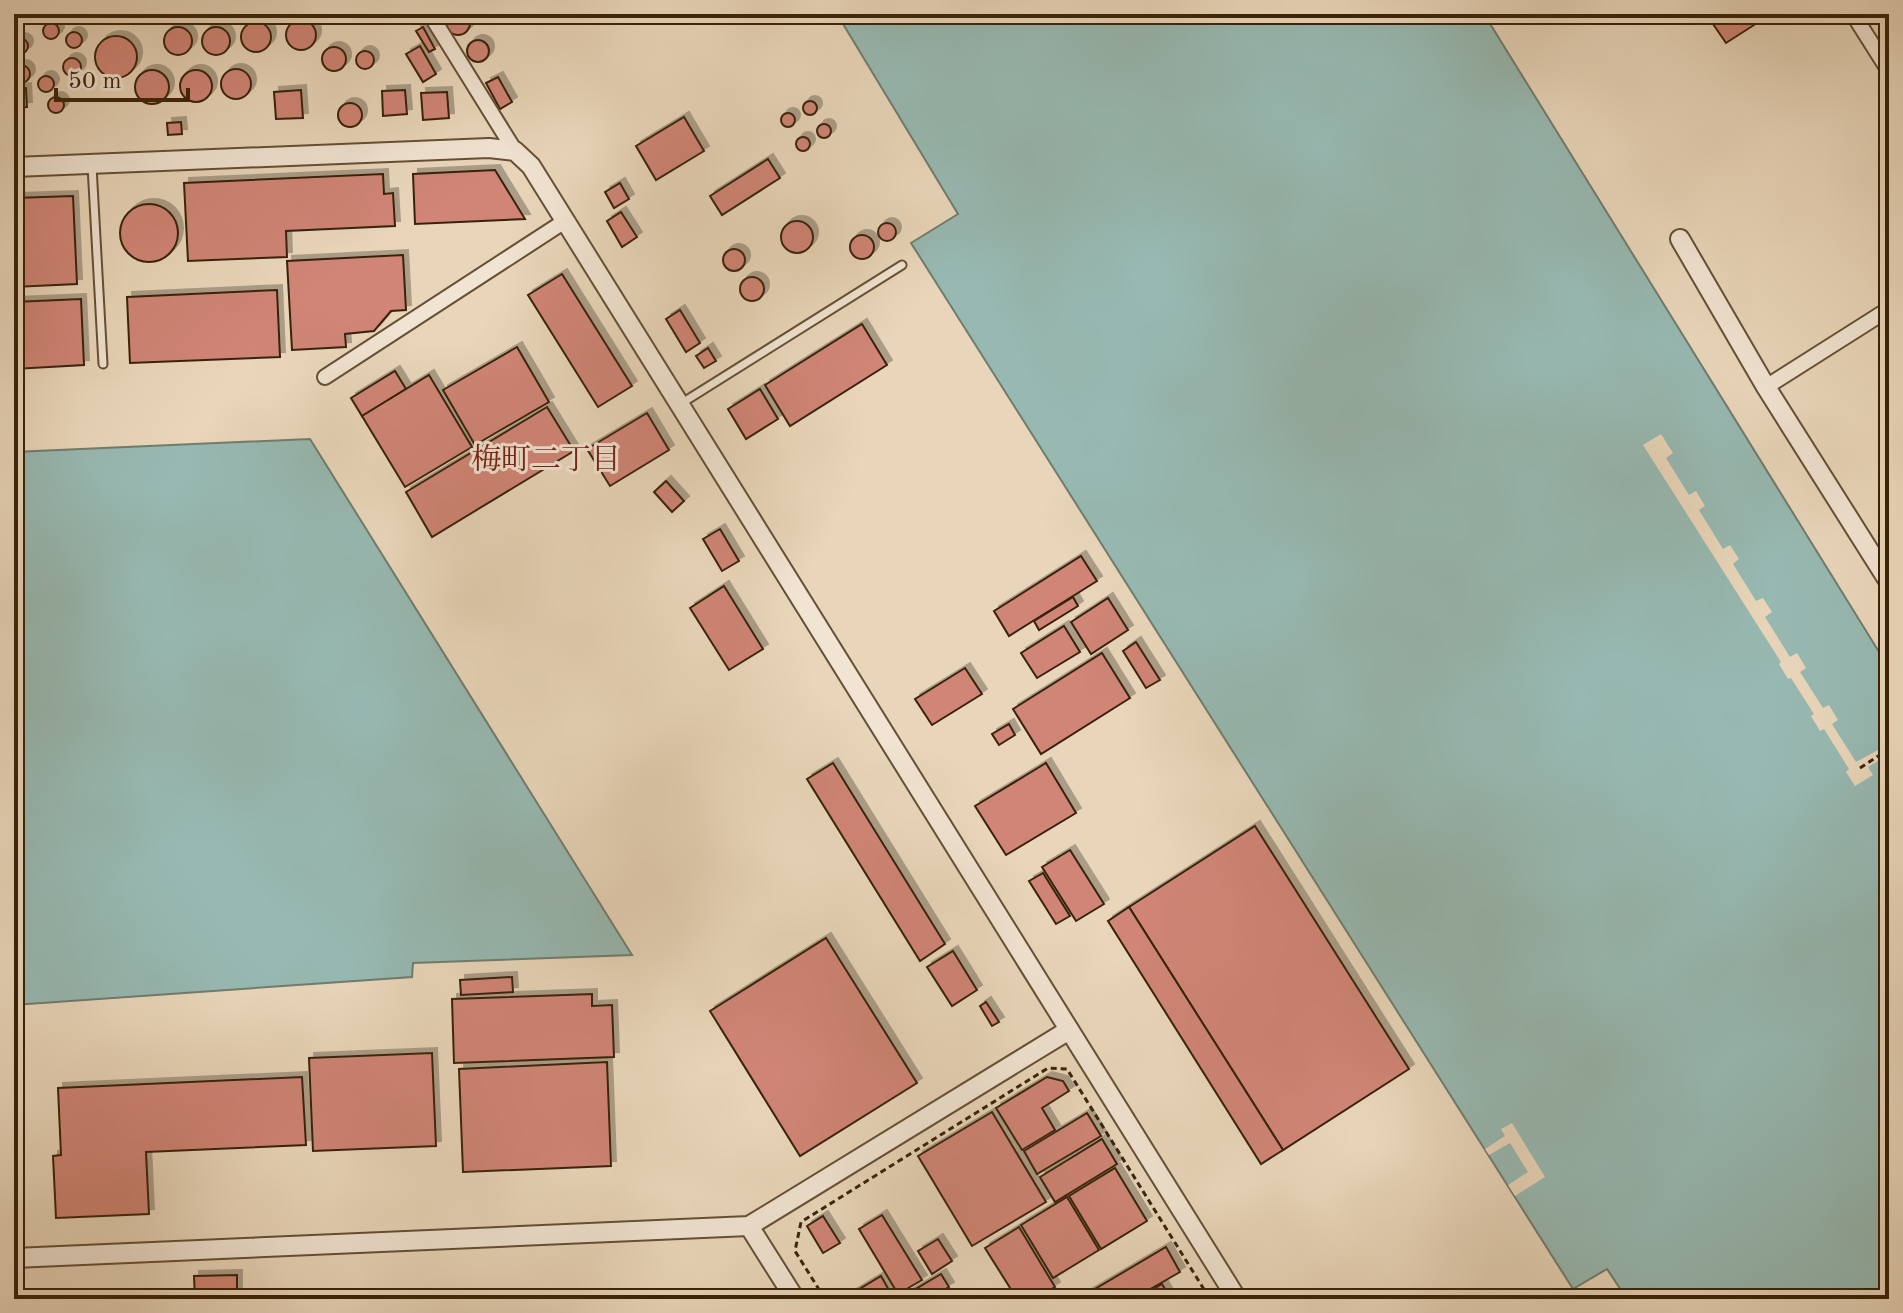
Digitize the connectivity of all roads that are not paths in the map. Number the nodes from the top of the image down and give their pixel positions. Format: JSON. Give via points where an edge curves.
{"nodes":[{"id":1,"x":430,"y":14,"type":"edge"},
{"id":2,"x":1853,"y":14,"type":"edge"},
{"id":3,"x":1889,"y":71,"type":"edge"},
{"id":4,"x":515,"y":151,"type":"junction"},
{"id":5,"x":92,"y":164,"type":"junction"},
{"id":6,"x":14,"y":167,"type":"edge"},
{"id":7,"x":565,"y":221,"type":"junction"},
{"id":8,"x":1680,"y":239,"type":"dead end"},
{"id":9,"x":902,"y":265,"type":"dead end"},
{"id":10,"x":1889,"y":309,"type":"edge"},
{"id":11,"x":103,"y":364,"type":"dead end"},
{"id":12,"x":325,"y":377,"type":"dead end"},
{"id":13,"x":1766,"y":387,"type":"junction"},
{"id":14,"x":680,"y":405,"type":"junction"},
{"id":15,"x":1889,"y":582,"type":"edge"},
{"id":16,"x":1069,"y":1030,"type":"junction"},
{"id":17,"x":749,"y":1226,"type":"junction"},
{"id":18,"x":14,"y":1258,"type":"edge"},
{"id":19,"x":795,"y":1299,"type":"edge"},
{"id":20,"x":1237,"y":1299,"type":"edge"}],
"edges":[{"from":1,"to":4,"type":"street"},
{"from":2,"to":3,"type":"street"},
{"from":4,"to":5,"type":"street"},
{"from":4,"to":7,"type":"street","via":[[531,166]]},
{"from":5,"to":6,"type":"street"},
{"from":5,"to":11,"type":"lane"},
{"from":7,"to":12,"type":"street"},
{"from":7,"to":14,"type":"street"},
{"from":8,"to":13,"type":"street"},
{"from":9,"to":14,"type":"lane"},
{"from":10,"to":13,"type":"street"},
{"from":13,"to":15,"type":"street"},
{"from":14,"to":16,"type":"street"},
{"from":16,"to":17,"type":"street"},
{"from":16,"to":20,"type":"street"},
{"from":17,"to":18,"type":"street"},
{"from":17,"to":19,"type":"street"}]}
